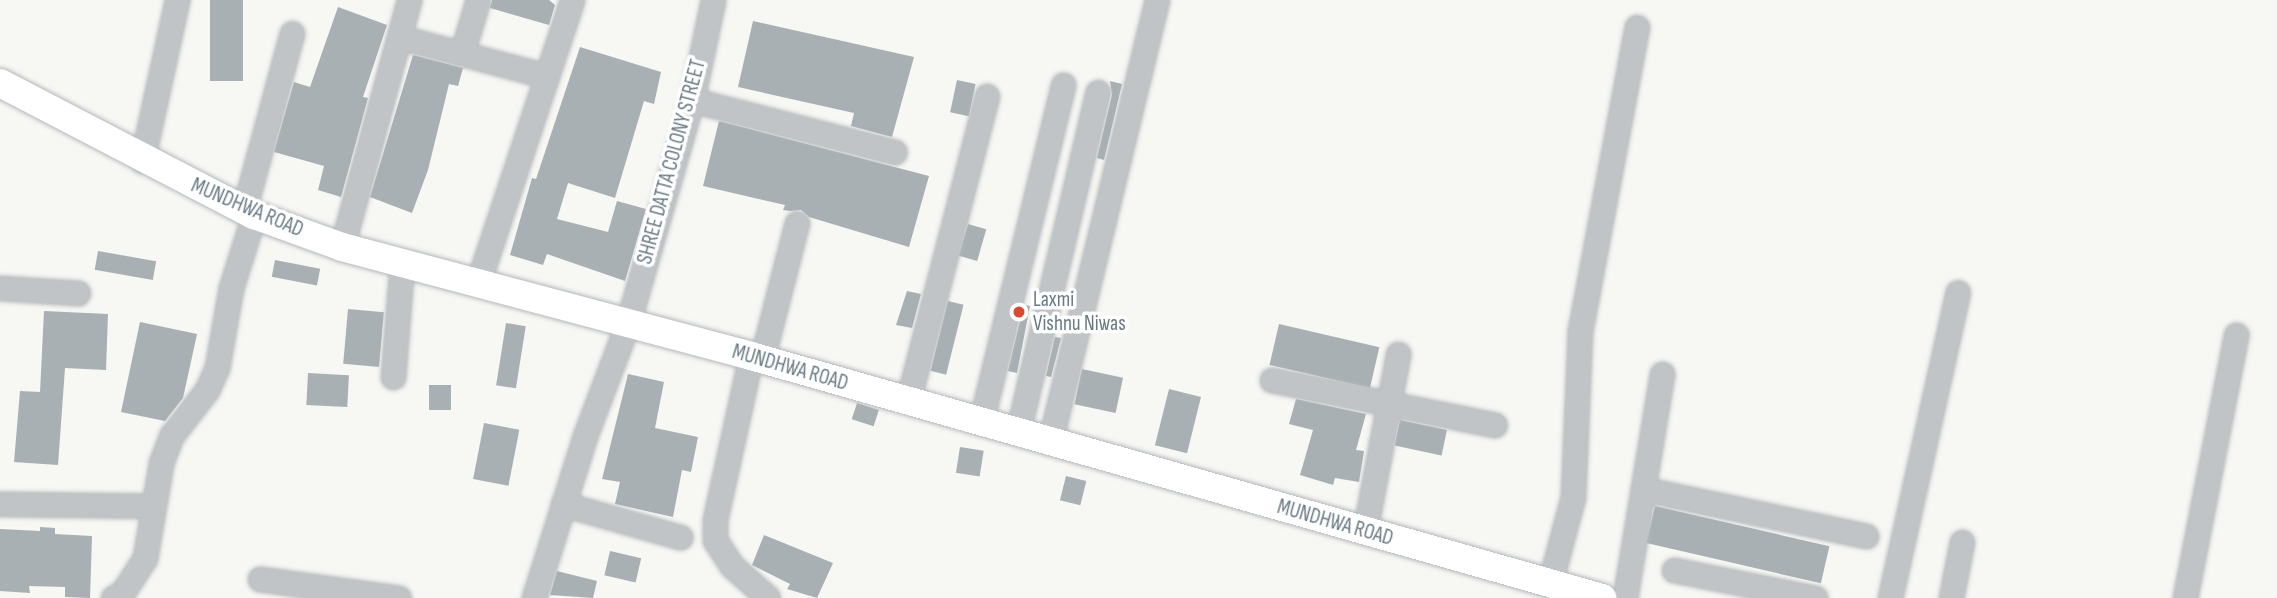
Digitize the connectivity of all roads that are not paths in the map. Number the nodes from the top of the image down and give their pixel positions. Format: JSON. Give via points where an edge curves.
{"nodes":[{"id":1,"x":177,"y":0,"type":"edge"},
{"id":2,"x":409,"y":0,"type":"edge"},
{"id":3,"x":478,"y":0,"type":"edge"},
{"id":4,"x":572,"y":0,"type":"edge"},
{"id":5,"x":713,"y":0,"type":"edge"},
{"id":6,"x":1157,"y":0,"type":"edge"},
{"id":7,"x":1637,"y":27,"type":"dead end"},
{"id":8,"x":292,"y":33,"type":"dead end"},
{"id":9,"x":399,"y":37,"type":"junction"},
{"id":10,"x":462,"y":53,"type":"junction"},
{"id":11,"x":547,"y":76,"type":"junction"},
{"id":12,"x":0,"y":83,"type":"edge"},
{"id":13,"x":1063,"y":85,"type":"dead end"},
{"id":14,"x":1098,"y":92,"type":"dead end"},
{"id":15,"x":987,"y":96,"type":"dead end"},
{"id":16,"x":692,"y":100,"type":"junction"},
{"id":17,"x":894,"y":152,"type":"dead end"},
{"id":18,"x":142,"y":161,"type":"junction"},
{"id":19,"x":249,"y":212,"type":"junction"},
{"id":20,"x":797,"y":223,"type":"dead end"},
{"id":21,"x":342,"y":247,"type":"junction"},
{"id":22,"x":402,"y":262,"type":"junction"},
{"id":23,"x":478,"y":283,"type":"junction"},
{"id":24,"x":0,"y":288,"type":"edge"},
{"id":25,"x":1958,"y":292,"type":"dead end"},
{"id":26,"x":78,"y":293,"type":"dead end"},
{"id":27,"x":628,"y":323,"type":"junction"},
{"id":28,"x":2236,"y":335,"type":"dead end"},
{"id":29,"x":1398,"y":354,"type":"dead end"},
{"id":30,"x":756,"y":358,"type":"junction"},
{"id":31,"x":1662,"y":374,"type":"dead end"},
{"id":32,"x":393,"y":377,"type":"dead end"},
{"id":33,"x":1272,"y":380,"type":"dead end"},
{"id":34,"x":908,"y":401,"type":"junction"},
{"id":35,"x":1388,"y":405,"type":"junction"},
{"id":36,"x":981,"y":422,"type":"junction"},
{"id":37,"x":1494,"y":425,"type":"dead end"},
{"id":38,"x":1018,"y":432,"type":"junction"},
{"id":39,"x":1050,"y":442,"type":"junction"},
{"id":40,"x":1643,"y":489,"type":"junction"},
{"id":41,"x":563,"y":504,"type":"junction"},
{"id":42,"x":0,"y":505,"type":"edge"},
{"id":43,"x":153,"y":506,"type":"junction"},
{"id":44,"x":1366,"y":531,"type":"junction"},
{"id":45,"x":1866,"y":536,"type":"dead end"},
{"id":46,"x":680,"y":537,"type":"dead end"},
{"id":47,"x":1962,"y":542,"type":"dead end"},
{"id":48,"x":1674,"y":570,"type":"dead end"},
{"id":49,"x":260,"y":579,"type":"dead end"},
{"id":50,"x":1550,"y":583,"type":"junction"},
{"id":51,"x":113,"y":598,"type":"edge"},
{"id":52,"x":399,"y":598,"type":"edge"},
{"id":53,"x":534,"y":598,"type":"edge"},
{"id":54,"x":768,"y":598,"type":"edge"},
{"id":55,"x":1602,"y":598,"type":"edge"},
{"id":56,"x":1625,"y":598,"type":"edge"},
{"id":57,"x":1815,"y":598,"type":"edge"},
{"id":58,"x":1890,"y":598,"type":"edge"},
{"id":59,"x":1951,"y":598,"type":"edge"},
{"id":60,"x":2185,"y":598,"type":"edge"}],
"edges":[{"from":1,"to":18,"type":"street"},
{"from":2,"to":9,"type":"street"},
{"from":3,"to":10,"type":"street"},
{"from":4,"to":11,"type":"street"},
{"from":5,"to":16,"type":"street","name":"SHREE DATTA COLONY STREET"},
{"from":6,"to":39,"type":"street"},
{"from":7,"to":50,"type":"street","via":[[1580,331],[1573,497]]},
{"from":8,"to":19,"type":"street"},
{"from":9,"to":10,"type":"street"},
{"from":9,"to":21,"type":"street"},
{"from":10,"to":11,"type":"street"},
{"from":11,"to":23,"type":"street"},
{"from":12,"to":18,"type":"main road","name":"MUNDHWA ROAD"},
{"from":13,"to":36,"type":"street"},
{"from":14,"to":38,"type":"street"},
{"from":15,"to":34,"type":"street"},
{"from":16,"to":17,"type":"street"},
{"from":16,"to":27,"type":"street","name":"SHREE DATTA COLONY STREET"},
{"from":18,"to":19,"type":"main road","name":"MUNDHWA ROAD"},
{"from":19,"to":21,"type":"main road","name":"MUNDHWA ROAD"},
{"from":19,"to":43,"type":"street","via":[[218,368],[172,435]]},
{"from":20,"to":30,"type":"street"},
{"from":21,"to":22,"type":"main road","name":"MUNDHWA ROAD"},
{"from":22,"to":23,"type":"main road","name":"MUNDHWA ROAD"},
{"from":22,"to":32,"type":"street"},
{"from":23,"to":27,"type":"main road","name":"MUNDHWA ROAD"},
{"from":24,"to":26,"type":"street"},
{"from":25,"to":58,"type":"street"},
{"from":27,"to":30,"type":"main road","name":"MUNDHWA ROAD"},
{"from":27,"to":41,"type":"street","name":"SHREE DATTA COLONY STREET"},
{"from":28,"to":60,"type":"street"},
{"from":29,"to":35,"type":"street"},
{"from":30,"to":34,"type":"main road","name":"MUNDHWA ROAD"},
{"from":30,"to":54,"type":"street","via":[[715,520],[715,540],[732,566]]},
{"from":31,"to":40,"type":"street"},
{"from":33,"to":35,"type":"street"},
{"from":34,"to":36,"type":"main road","name":"MUNDHWA ROAD"},
{"from":35,"to":37,"type":"street"},
{"from":35,"to":44,"type":"street"},
{"from":36,"to":38,"type":"main road","name":"MUNDHWA ROAD"},
{"from":38,"to":39,"type":"main road","name":"MUNDHWA ROAD"},
{"from":39,"to":44,"type":"main road","name":"MUNDHWA ROAD"},
{"from":40,"to":45,"type":"street"},
{"from":40,"to":56,"type":"street"},
{"from":41,"to":46,"type":"street"},
{"from":41,"to":53,"type":"street","name":"SHREE DATTA COLONY STREET"},
{"from":42,"to":43,"type":"street"},
{"from":43,"to":51,"type":"street","via":[[145,558],[123,592]]},
{"from":44,"to":50,"type":"main road","name":"MUNDHWA ROAD"},
{"from":47,"to":59,"type":"street"},
{"from":48,"to":57,"type":"street"},
{"from":49,"to":52,"type":"street"},
{"from":50,"to":55,"type":"main road","name":"MUNDHWA ROAD"}]}
